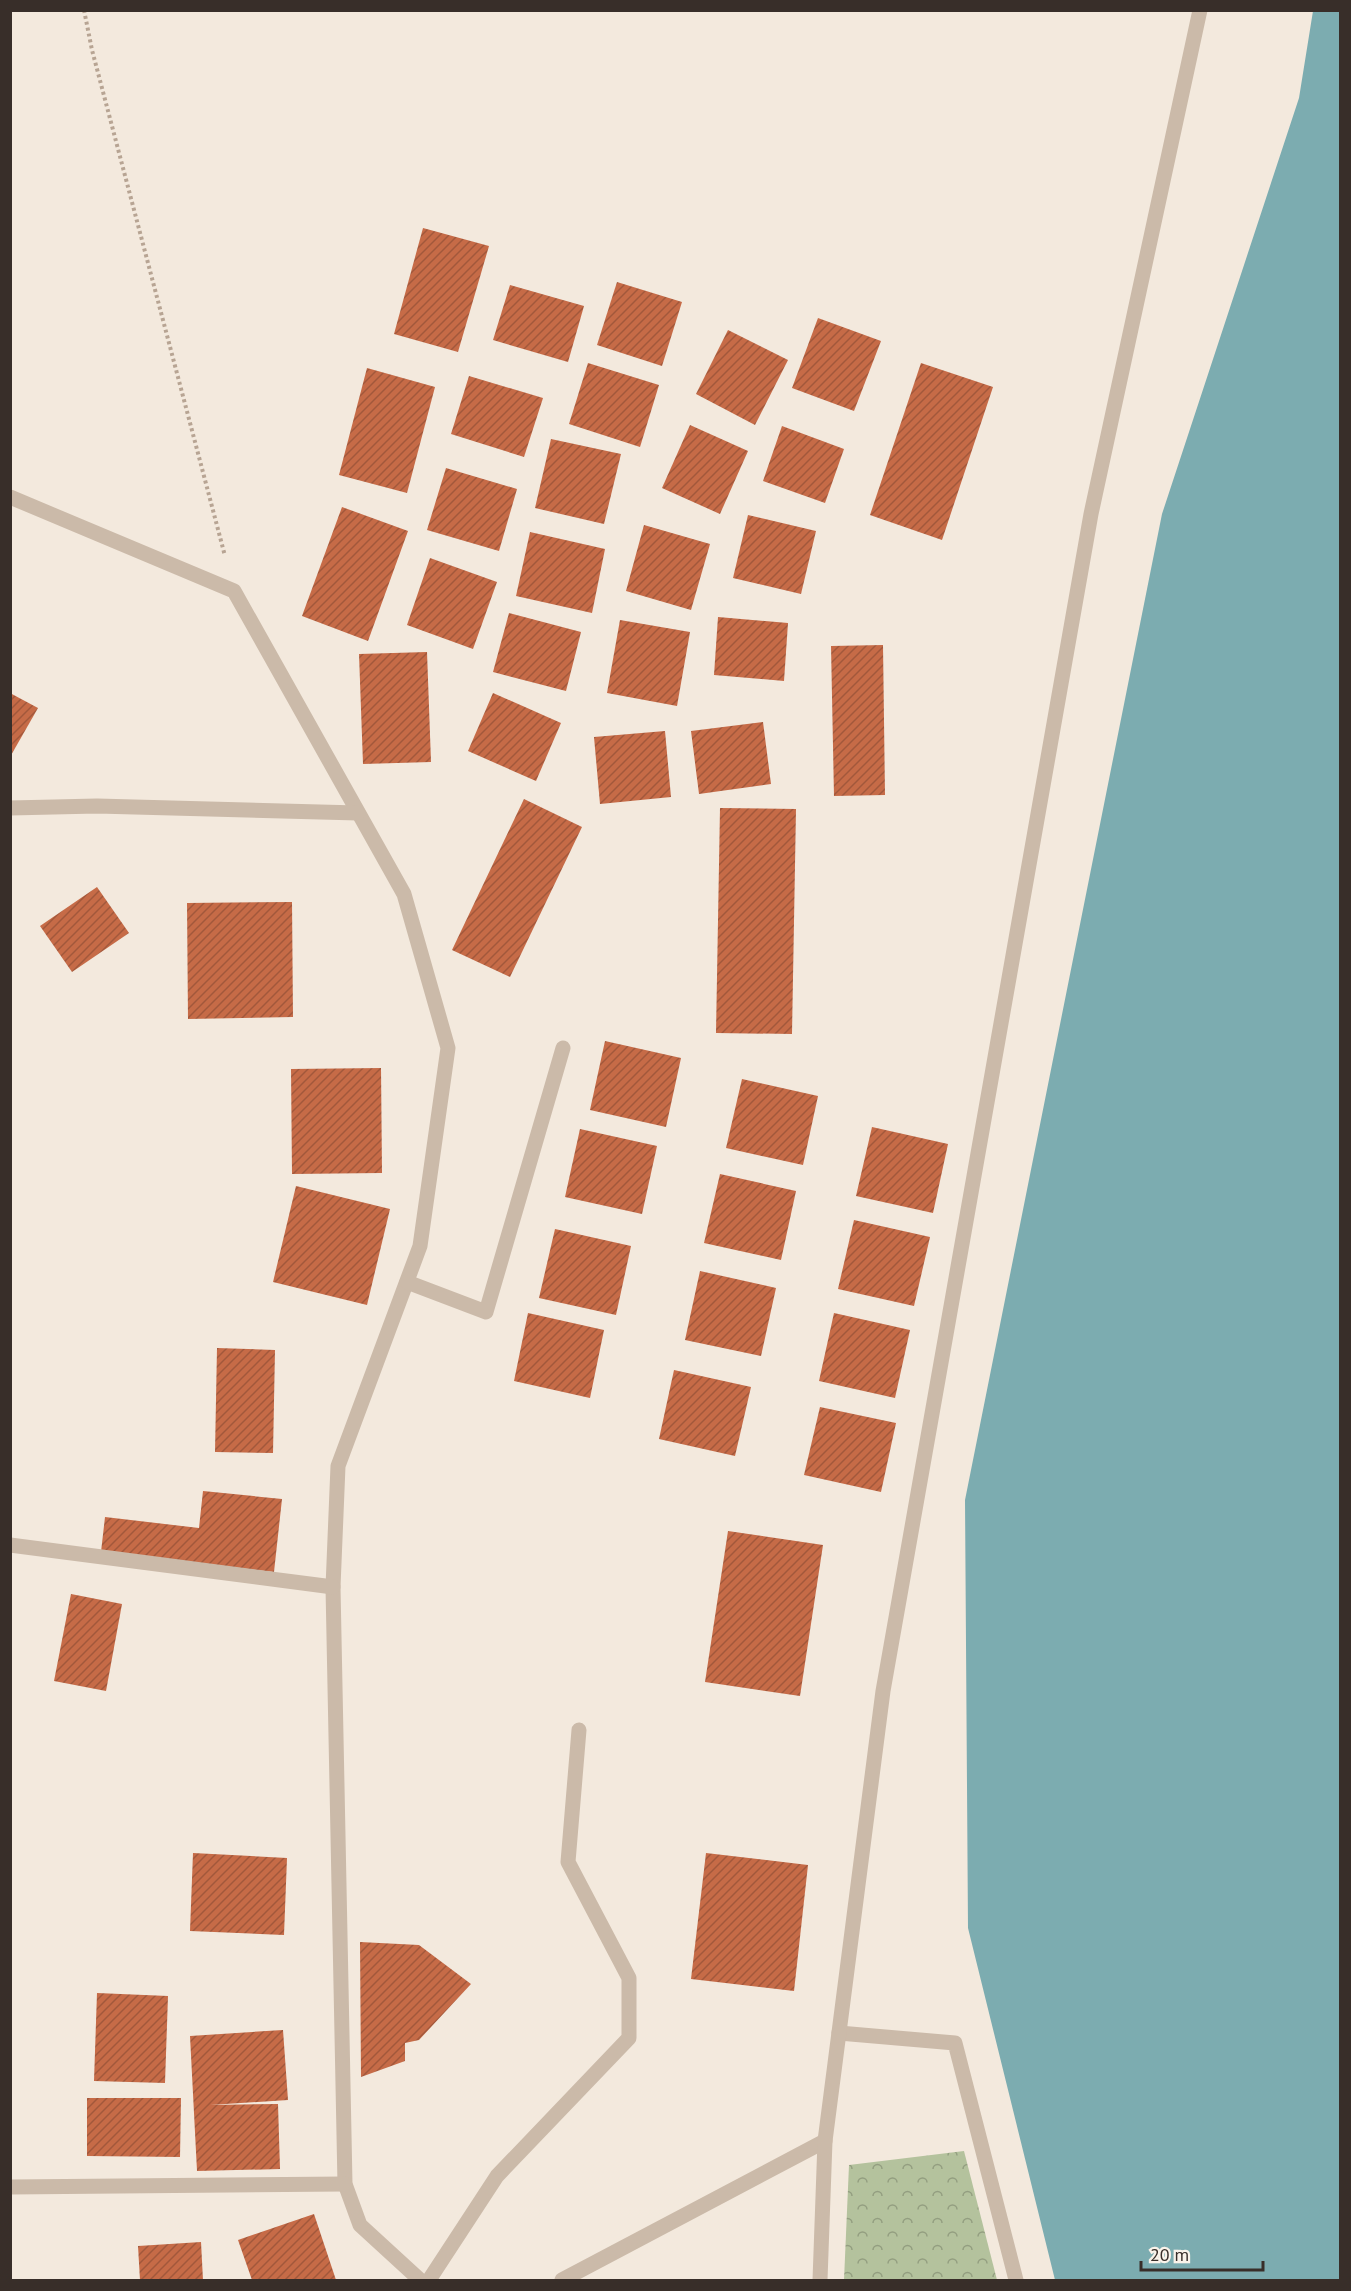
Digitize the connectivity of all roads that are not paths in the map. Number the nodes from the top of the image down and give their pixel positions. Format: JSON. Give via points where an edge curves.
{"nodes":[{"id":1,"x":1200,"y":10,"type":"edge"},
{"id":2,"x":10,"y":497,"type":"edge"},
{"id":3,"x":10,"y":808,"type":"edge"},
{"id":4,"x":358,"y":813,"type":"junction"},
{"id":5,"x":563,"y":1048,"type":"dead end"},
{"id":6,"x":407,"y":1282,"type":"junction"},
{"id":7,"x":10,"y":1545,"type":"edge"},
{"id":8,"x":333,"y":1587,"type":"junction"},
{"id":9,"x":579,"y":1730,"type":"dead end"},
{"id":10,"x":839,"y":2033,"type":"junction"},
{"id":11,"x":825,"y":2141,"type":"junction"},
{"id":12,"x":345,"y":2184,"type":"junction"},
{"id":13,"x":10,"y":2187,"type":"edge"},
{"id":14,"x":420,"y":2280,"type":"edge"},
{"id":15,"x":429,"y":2280,"type":"edge"},
{"id":16,"x":562,"y":2280,"type":"edge"},
{"id":17,"x":820,"y":2280,"type":"edge"},
{"id":18,"x":1016,"y":2280,"type":"edge"}],
"edges":[{"from":1,"to":10,"type":"street","via":[[1091,514],[883,1691]]},
{"from":2,"to":4,"type":"street","via":[[234,591]]},
{"from":3,"to":4,"type":"street","via":[[97,806]]},
{"from":4,"to":6,"type":"street","via":[[404,894],[448,1048],[420,1246]]},
{"from":5,"to":6,"type":"street","via":[[486,1312]]},
{"from":6,"to":8,"type":"street","via":[[338,1466]]},
{"from":7,"to":8,"type":"street"},
{"from":8,"to":12,"type":"street"},
{"from":9,"to":15,"type":"street","via":[[568,1862],[629,1978],[629,2038],[497,2176]]},
{"from":10,"to":11,"type":"street"},
{"from":10,"to":18,"type":"street","via":[[955,2043]]},
{"from":11,"to":16,"type":"street"},
{"from":11,"to":17,"type":"street"},
{"from":12,"to":13,"type":"street"},
{"from":12,"to":14,"type":"street","via":[[360,2225]]}]}
